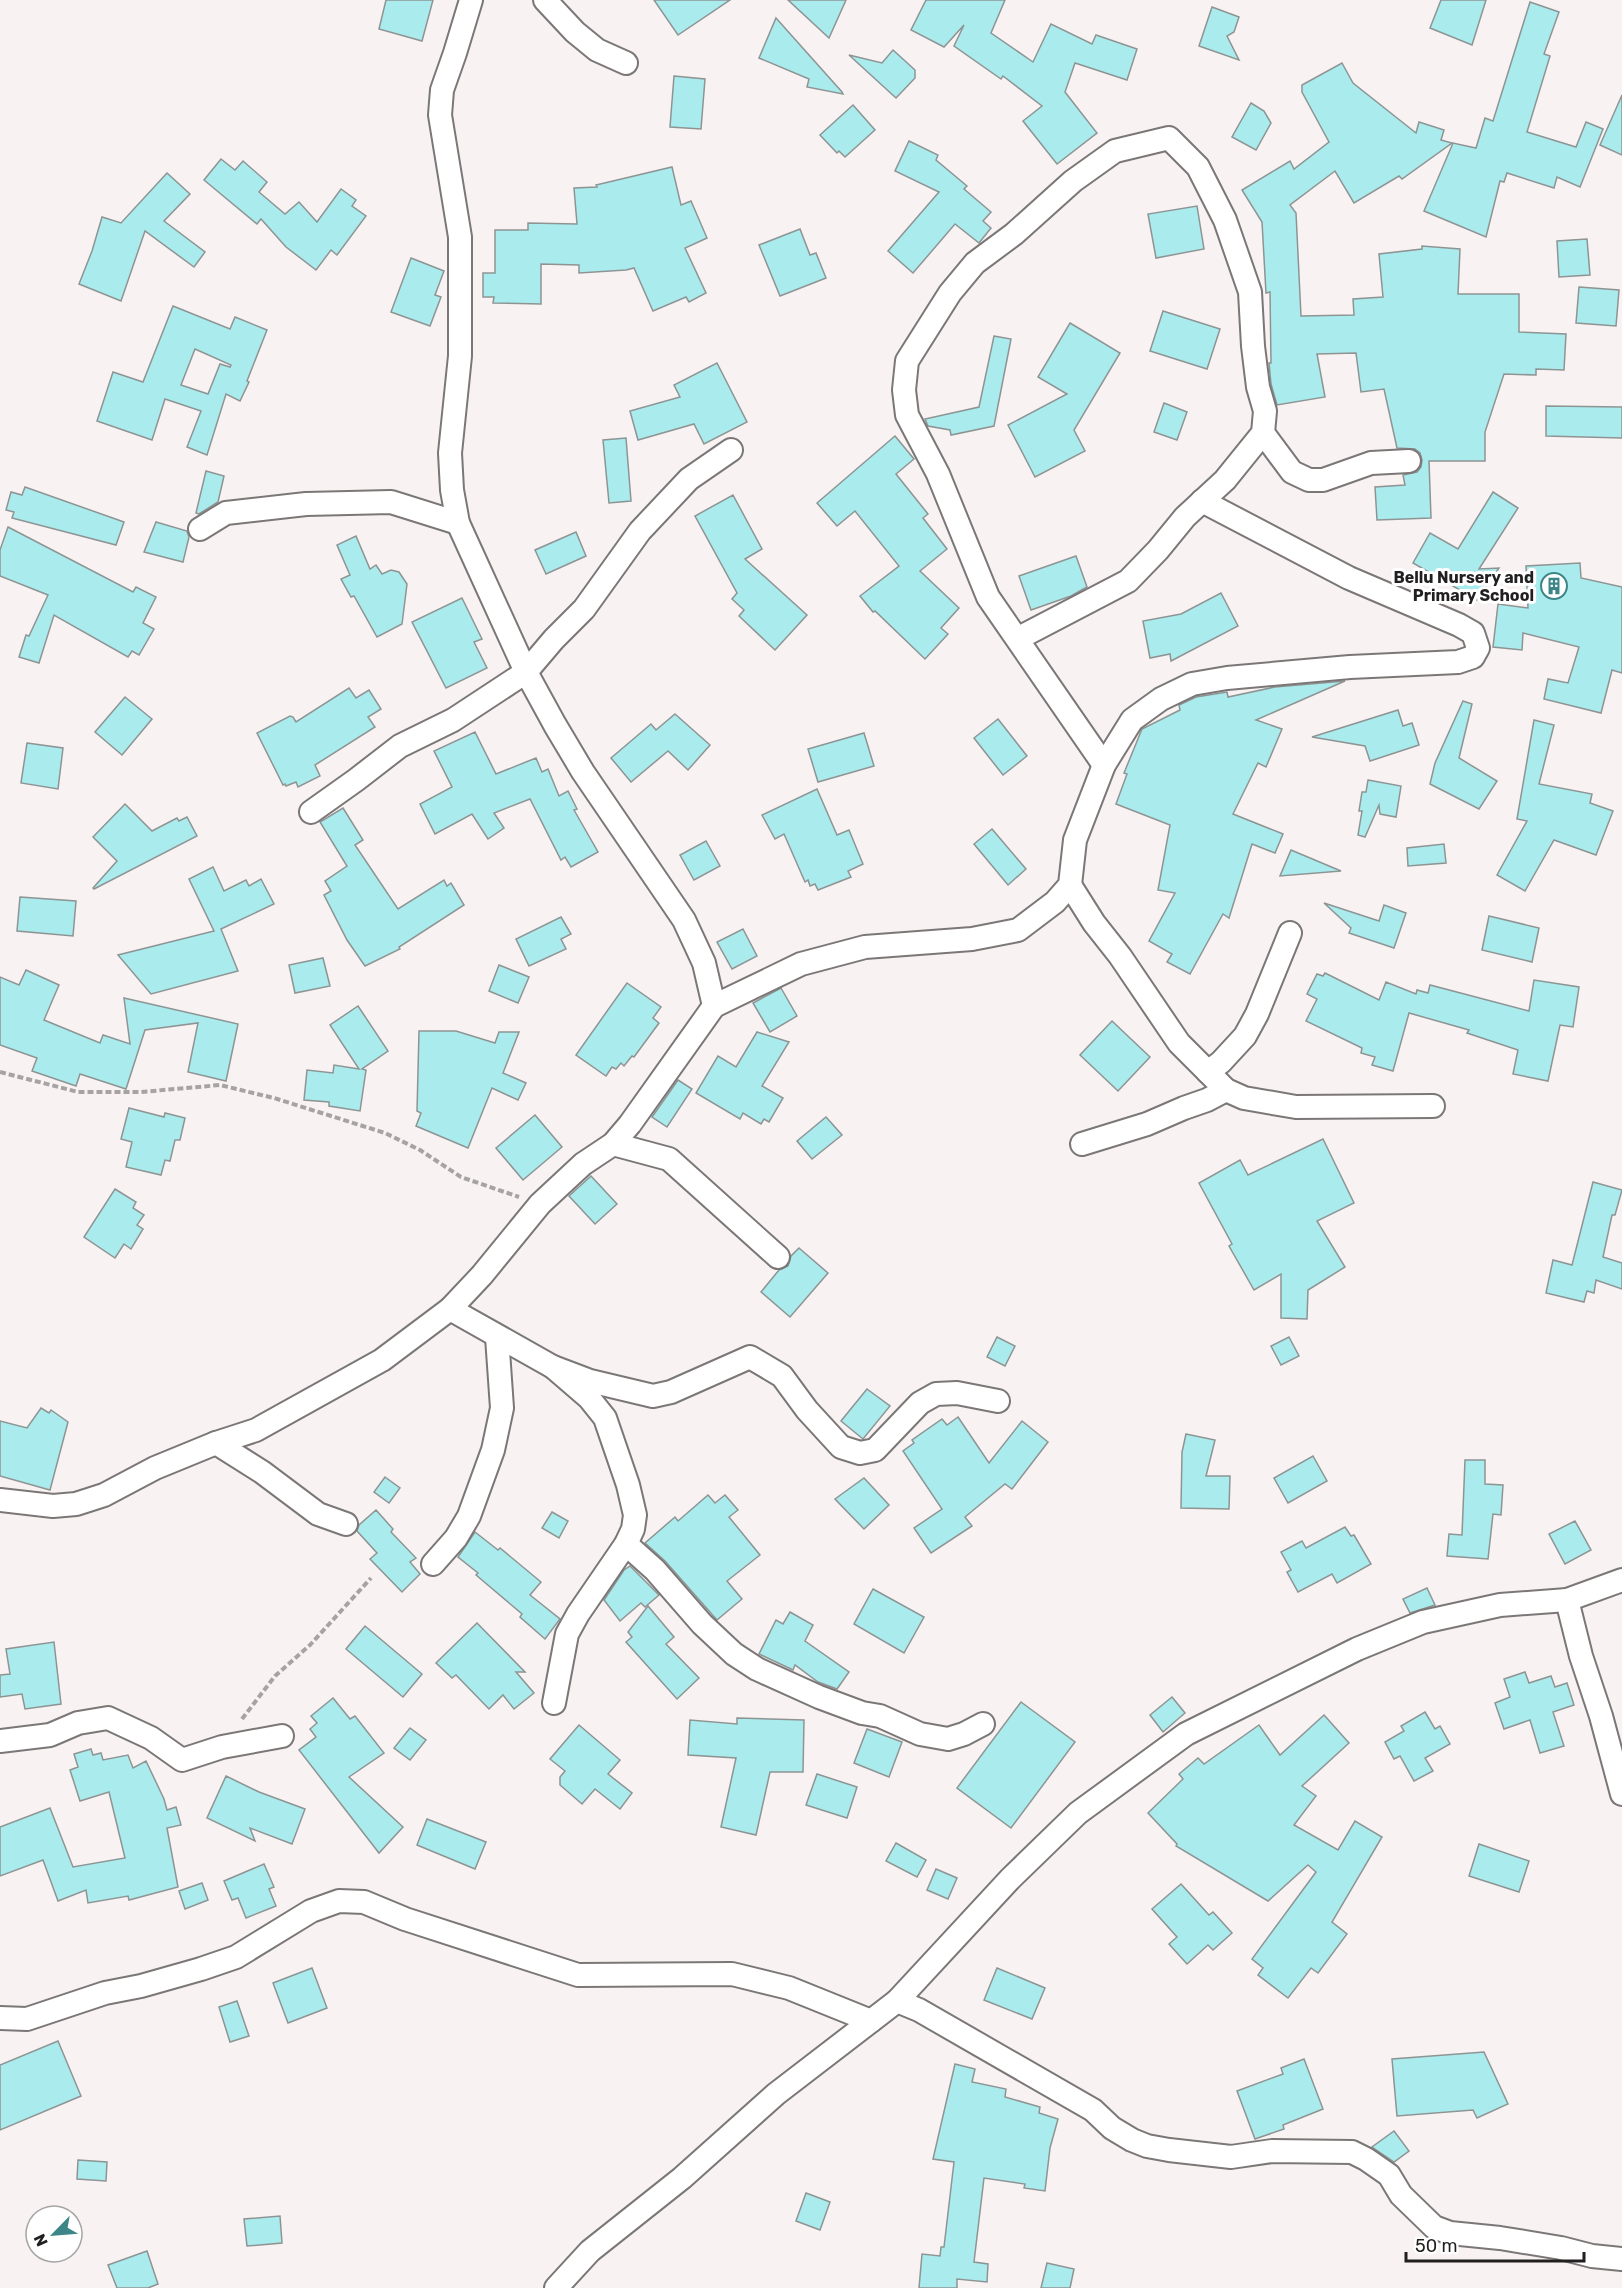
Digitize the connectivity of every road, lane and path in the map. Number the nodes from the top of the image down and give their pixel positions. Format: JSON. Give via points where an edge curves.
{"nodes":[{"id":1,"x":471,"y":0,"type":"edge"},
{"id":2,"x":545,"y":0,"type":"edge"},
{"id":3,"x":627,"y":63,"type":"dead end"},
{"id":4,"x":1263,"y":433,"type":"junction"},
{"id":5,"x":731,"y":450,"type":"dead end"},
{"id":6,"x":1409,"y":461,"type":"dead end"},
{"id":7,"x":1202,"y":501,"type":"junction"},
{"id":8,"x":459,"y":523,"type":"junction"},
{"id":9,"x":200,"y":529,"type":"dead end"},
{"id":10,"x":1017,"y":639,"type":"junction"},
{"id":11,"x":526,"y":672,"type":"junction"},
{"id":12,"x":1104,"y":765,"type":"junction"},
{"id":13,"x":311,"y":812,"type":"dead end"},
{"id":14,"x":1070,"y":885,"type":"junction"},
{"id":15,"x":1290,"y":933,"type":"dead end"},
{"id":16,"x":714,"y":1006,"type":"junction"},
{"id":17,"x":0,"y":1072,"type":"edge"},
{"id":18,"x":1208,"y":1072,"type":"junction"},
{"id":19,"x":1226,"y":1090,"type":"junction"},
{"id":20,"x":1433,"y":1106,"type":"dead end"},
{"id":21,"x":613,"y":1144,"type":"junction"},
{"id":22,"x":1082,"y":1144,"type":"dead end"},
{"id":23,"x":540,"y":1204,"type":"junction"},
{"id":24,"x":778,"y":1257,"type":"dead end"},
{"id":25,"x":450,"y":1309,"type":"junction"},
{"id":26,"x":497,"y":1337,"type":"junction"},
{"id":27,"x":553,"y":1367,"type":"junction"},
{"id":28,"x":999,"y":1401,"type":"dead end"},
{"id":29,"x":216,"y":1443,"type":"junction"},
{"id":30,"x":0,"y":1500,"type":"edge"},
{"id":31,"x":346,"y":1524,"type":"dead end"},
{"id":32,"x":626,"y":1544,"type":"junction"},
{"id":33,"x":433,"y":1564,"type":"dead end"},
{"id":34,"x":371,"y":1578,"type":"dead end"},
{"id":35,"x":1622,"y":1580,"type":"edge"},
{"id":36,"x":1567,"y":1600,"type":"junction"},
{"id":37,"x":554,"y":1703,"type":"dead end"},
{"id":38,"x":982,"y":1724,"type":"dead end"},
{"id":39,"x":282,"y":1736,"type":"dead end"},
{"id":40,"x":0,"y":1741,"type":"edge"},
{"id":41,"x":222,"y":1747,"type":"junction"},
{"id":42,"x":1622,"y":1794,"type":"edge"},
{"id":43,"x":897,"y":2001,"type":"junction"},
{"id":44,"x":0,"y":2018,"type":"edge"},
{"id":45,"x":871,"y":2022,"type":"junction"},
{"id":46,"x":1622,"y":2259,"type":"edge"},
{"id":47,"x":556,"y":2288,"type":"edge"}],
"edges":[{"from":1,"to":8,"type":"street","via":[[442,90],[440,115],[460,237],[460,356],[450,453]]},
{"from":2,"to":3,"type":"street","via":[[597,50]]},
{"from":4,"to":6,"type":"street","via":[[1292,472],[1309,480],[1323,480],[1371,463]]},
{"from":4,"to":7,"type":"street","via":[[1225,480]]},
{"from":4,"to":10,"type":"street","via":[[1265,411],[1258,387],[1250,291],[1225,220],[1198,167],[1169,138],[1116,151],[975,263],[950,293],[907,361],[904,390],[908,414],[938,474],[988,597]]},
{"from":5,"to":11,"type":"street","via":[[689,479],[640,531],[584,609]]},
{"from":7,"to":10,"type":"street","via":[[1128,580]]},
{"from":7,"to":12,"type":"street","via":[[1349,578],[1459,625],[1473,633],[1478,648],[1473,657],[1458,662],[1339,668],[1192,684],[1161,699],[1132,720]]},
{"from":8,"to":9,"type":"street","via":[[391,502],[226,513]]},
{"from":8,"to":11,"type":"street"},
{"from":10,"to":12,"type":"street"},
{"from":11,"to":13,"type":"street","via":[[453,720],[400,746]]},
{"from":11,"to":16,"type":"street","via":[[583,772],[684,920],[704,963]]},
{"from":12,"to":14,"type":"street","via":[[1076,840]]},
{"from":14,"to":16,"type":"street","via":[[1055,902],[1018,930],[972,939],[865,947],[801,964]]},
{"from":14,"to":18,"type":"street","via":[[1179,1043]]},
{"from":15,"to":18,"type":"street","via":[[1245,1036]]},
{"from":16,"to":21,"type":"street"},
{"from":17,"to":23,"type":"path","via":[[78,1092],[141,1092],[220,1085],[274,1098],[385,1133],[461,1177]]},
{"from":18,"to":19,"type":"street"},
{"from":19,"to":20,"type":"street","via":[[1244,1098],[1296,1107]]},
{"from":19,"to":22,"type":"street","via":[[1147,1124]]},
{"from":21,"to":23,"type":"street","via":[[583,1164]]},
{"from":21,"to":24,"type":"street","via":[[669,1159]]},
{"from":23,"to":25,"type":"street"},
{"from":25,"to":26,"type":"street"},
{"from":25,"to":29,"type":"street","via":[[382,1360],[256,1430]]},
{"from":26,"to":27,"type":"street"},
{"from":26,"to":33,"type":"street","via":[[502,1408],[493,1450],[469,1516]]},
{"from":27,"to":28,"type":"street","via":[[590,1381],[653,1396],[672,1392],[750,1357],[782,1376],[841,1447],[860,1453],[875,1450],[920,1403],[936,1394],[957,1393]]},
{"from":27,"to":32,"type":"street","via":[[589,1398],[605,1418],[635,1515]]},
{"from":29,"to":30,"type":"street","via":[[76,1504],[53,1506]]},
{"from":29,"to":31,"type":"street","via":[[318,1514]]},
{"from":32,"to":37,"type":"street","via":[[567,1634]]},
{"from":32,"to":38,"type":"street","via":[[655,1570],[702,1624],[758,1670],[920,1734],[948,1739]]},
{"from":34,"to":41,"type":"path","via":[[310,1645],[275,1676]]},
{"from":35,"to":36,"type":"street"},
{"from":36,"to":42,"type":"street"},
{"from":36,"to":43,"type":"street","via":[[1500,1605],[1423,1622],[1357,1649],[1186,1734],[1078,1813],[1010,1879]]},
{"from":39,"to":41,"type":"street"},
{"from":40,"to":41,"type":"street","via":[[50,1735],[78,1723],[108,1718],[151,1738],[182,1760]]},
{"from":43,"to":45,"type":"street"},
{"from":43,"to":46,"type":"street","via":[[930,2015],[1147,2146],[1231,2157],[1272,2151],[1352,2152],[1389,2175],[1401,2195],[1434,2227],[1450,2233]]},
{"from":44,"to":45,"type":"street","via":[[27,2019],[236,1957],[311,1911],[339,1901],[364,1902],[579,1975],[732,1974],[789,1988]]},
{"from":45,"to":47,"type":"street","via":[[776,2094],[682,2178],[590,2251]]}]}
